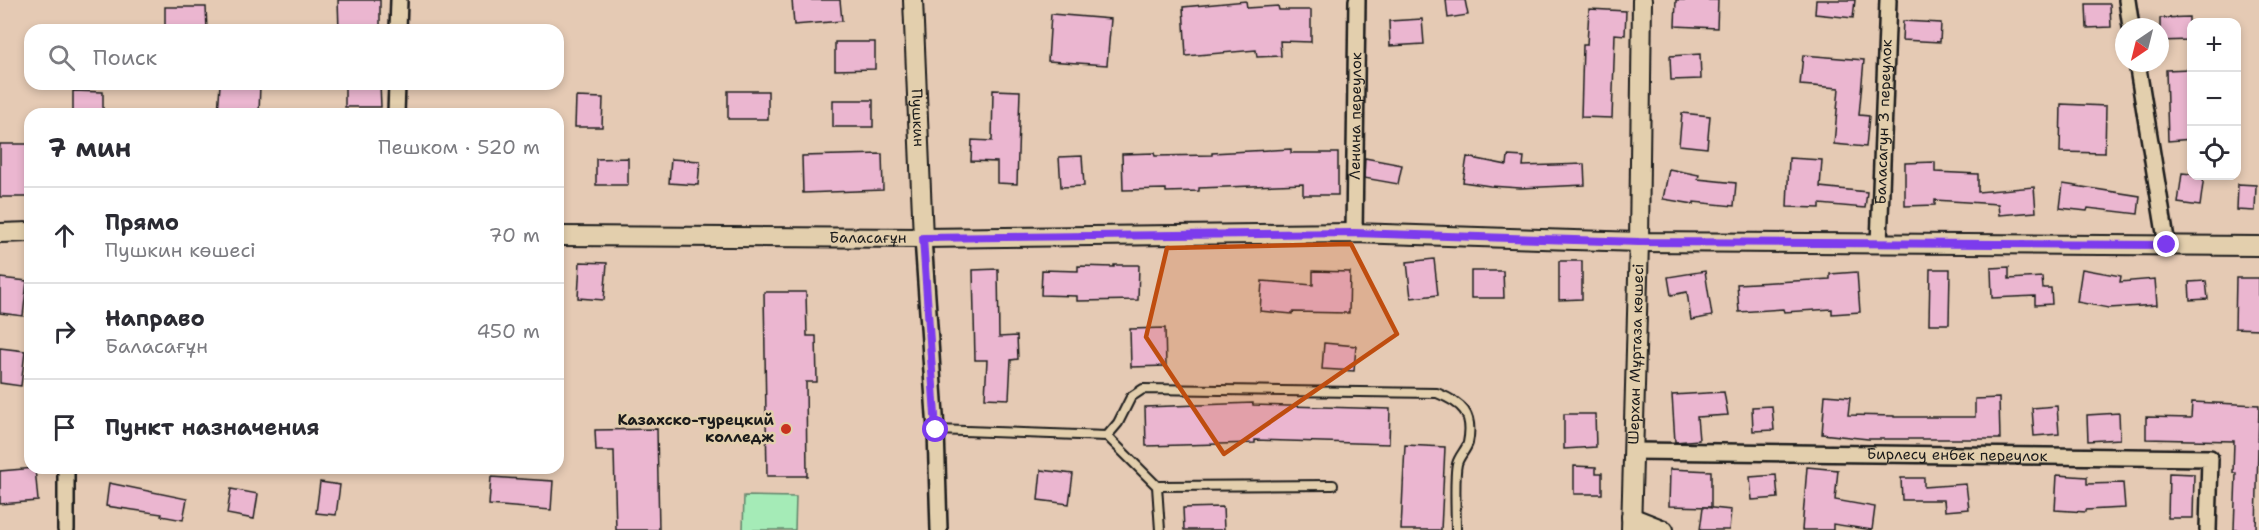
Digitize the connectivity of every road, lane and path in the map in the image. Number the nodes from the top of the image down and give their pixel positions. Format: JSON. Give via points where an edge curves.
{"nodes":[{"id":1,"x":399,"y":0,"type":"edge"},
{"id":2,"x":913,"y":0,"type":"edge"},
{"id":3,"x":1357,"y":0,"type":"edge"},
{"id":4,"x":1642,"y":0,"type":"edge"},
{"id":5,"x":1888,"y":0,"type":"edge"},
{"id":6,"x":2127,"y":0,"type":"edge"},
{"id":7,"x":2130,"y":18,"type":"edge"},
{"id":8,"x":398,"y":24,"type":"edge"},
{"id":9,"x":2138,"y":72,"type":"edge"},
{"id":10,"x":397,"y":90,"type":"edge"},
{"id":11,"x":396,"y":108,"type":"edge"},
{"id":12,"x":0,"y":232,"type":"edge"},
{"id":13,"x":24,"y":232,"type":"edge"},
{"id":14,"x":1354,"y":233,"type":"junction"},
{"id":15,"x":564,"y":236,"type":"edge"},
{"id":16,"x":923,"y":238,"type":"junction"},
{"id":17,"x":1639,"y":242,"type":"junction"},
{"id":18,"x":1879,"y":244,"type":"junction"},
{"id":19,"x":2167,"y":245,"type":"junction"},
{"id":20,"x":2259,"y":246,"type":"edge"},
{"id":21,"x":936,"y":430,"type":"junction"},
{"id":22,"x":1107,"y":436,"type":"junction"},
{"id":23,"x":1633,"y":451,"type":"junction"},
{"id":24,"x":66,"y":474,"type":"edge"},
{"id":25,"x":1333,"y":485,"type":"dead end"},
{"id":26,"x":1157,"y":486,"type":"junction"},
{"id":27,"x":1631,"y":523,"type":"edge"},
{"id":28,"x":66,"y":530,"type":"edge"},
{"id":29,"x":939,"y":530,"type":"edge"},
{"id":30,"x":1160,"y":530,"type":"edge"},
{"id":31,"x":1456,"y":530,"type":"edge"},
{"id":32,"x":1664,"y":530,"type":"edge"},
{"id":33,"x":2208,"y":530,"type":"edge"}],
"edges":[{"from":1,"to":8,"type":"street"},
{"from":2,"to":16,"type":"street","name":"Пушкин"},
{"from":3,"to":14,"type":"street","name":"Ленина переулок"},
{"from":4,"to":17,"type":"street","name":"Шерхан Мұртаза көшесі"},
{"from":5,"to":18,"type":"street","name":"Баласагун 3 переулок"},
{"from":6,"to":7,"type":"street"},
{"from":9,"to":19,"type":"street"},
{"from":10,"to":11,"type":"street"},
{"from":12,"to":13,"type":"street"},
{"from":14,"to":16,"type":"street","name":"Баласағұн"},
{"from":14,"to":17,"type":"street","name":"Баласағұн"},
{"from":15,"to":16,"type":"street","name":"Баласағұн"},
{"from":16,"to":21,"type":"street"},
{"from":17,"to":18,"type":"street","name":"Баласағұн"},
{"from":17,"to":23,"type":"street","name":"Шерхан Мұртаза көшесі"},
{"from":18,"to":19,"type":"street","name":"Баласағұн"},
{"from":19,"to":20,"type":"street","name":"Баласағұн"},
{"from":21,"to":22,"type":"lane"},
{"from":21,"to":29,"type":"street"},
{"from":22,"to":26,"type":"lane"},
{"from":22,"to":31,"type":"lane","via":[[1131,397],[1143,389],[1437,393],[1456,401],[1469,424],[1468,444],[1457,464]]},
{"from":23,"to":27,"type":"street","name":"Шерхан Мұртаза көшесі"},
{"from":23,"to":33,"type":"street","name":"Бирлесу енбек переулок","via":[[2210,458]]},
{"from":24,"to":28,"type":"street"},
{"from":25,"to":26,"type":"lane"},
{"from":26,"to":30,"type":"lane"},
{"from":27,"to":32,"type":"street"}]}
